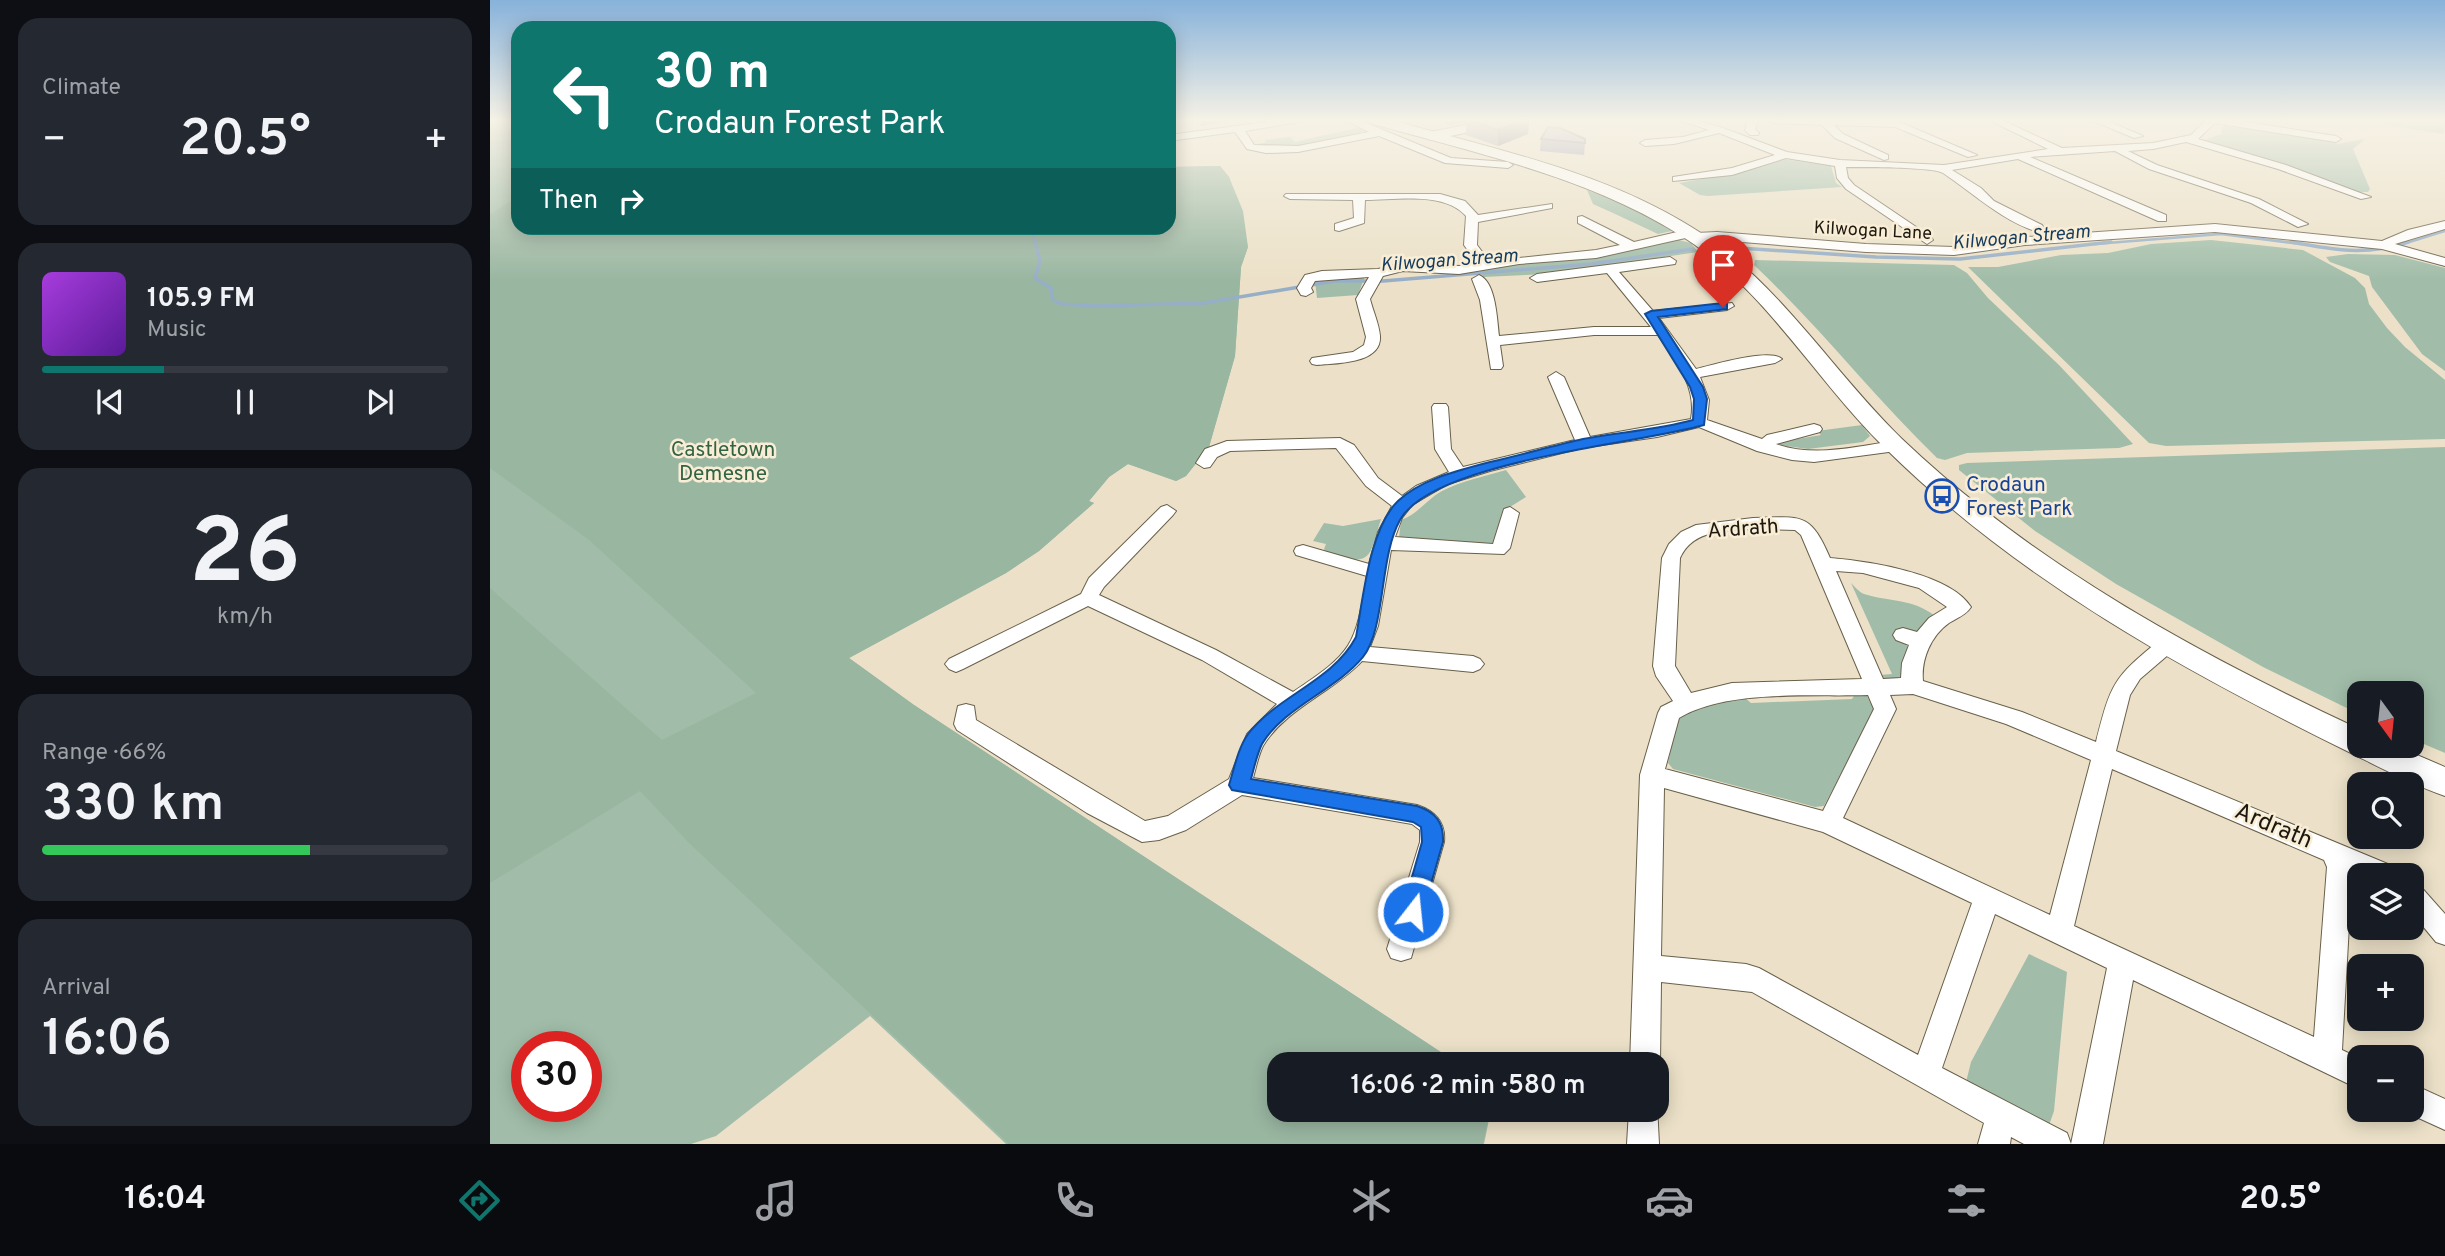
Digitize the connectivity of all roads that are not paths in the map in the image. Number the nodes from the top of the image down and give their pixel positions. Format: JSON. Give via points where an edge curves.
{"nodes":[{"id":1,"x":1550,"y":173,"type":"edge"},
{"id":2,"x":1716,"y":173,"type":"edge"},
{"id":3,"x":1842,"y":173,"type":"edge"},
{"id":4,"x":1949,"y":173,"type":"edge"},
{"id":5,"x":2060,"y":173,"type":"edge"},
{"id":6,"x":2172,"y":173,"type":"edge"},
{"id":7,"x":2300,"y":173,"type":"edge"},
{"id":8,"x":1677,"y":179,"type":"dead end"},
{"id":9,"x":1290,"y":196,"type":"dead end"},
{"id":10,"x":2365,"y":197,"type":"dead end"},
{"id":11,"x":1359,"y":198,"type":"junction"},
{"id":12,"x":1548,"y":212,"type":"dead end"},
{"id":13,"x":2162,"y":218,"type":"dead end"},
{"id":14,"x":1473,"y":219,"type":"junction"},
{"id":15,"x":1582,"y":220,"type":"dead end"},
{"id":16,"x":2302,"y":224,"type":"dead end"},
{"id":17,"x":2445,"y":225,"type":"edge"},
{"id":18,"x":1339,"y":227,"type":"dead end"},
{"id":19,"x":2038,"y":228,"type":"dead end"},
{"id":20,"x":1693,"y":235,"type":"junction"},
{"id":21,"x":1927,"y":240,"type":"dead end"},
{"id":22,"x":2385,"y":246,"type":"junction"},
{"id":23,"x":1634,"y":247,"type":"junction"},
{"id":24,"x":1670,"y":261,"type":"dead end"},
{"id":25,"x":2445,"y":262,"type":"edge"},
{"id":26,"x":1485,"y":265,"type":"junction"},
{"id":27,"x":1610,"y":269,"type":"junction"},
{"id":28,"x":1537,"y":278,"type":"dead end"},
{"id":29,"x":1373,"y":279,"type":"junction"},
{"id":30,"x":1479,"y":279,"type":"dead end"},
{"id":31,"x":1306,"y":288,"type":"dead end"},
{"id":32,"x":1727,"y":306,"type":"dead end"},
{"id":33,"x":1656,"y":323,"type":"junction"},
{"id":34,"x":1493,"y":341,"type":"junction"},
{"id":35,"x":1326,"y":358,"type":"dead end"},
{"id":36,"x":1775,"y":359,"type":"dead end"},
{"id":37,"x":1496,"y":366,"type":"dead end"},
{"id":38,"x":1690,"y":375,"type":"junction"},
{"id":39,"x":1556,"y":377,"type":"dead end"},
{"id":40,"x":1440,"y":407,"type":"dead end"},
{"id":41,"x":1699,"y":422,"type":"junction"},
{"id":42,"x":1814,"y":429,"type":"dead end"},
{"id":43,"x":1584,"y":443,"type":"junction"},
{"id":44,"x":1896,"y":446,"type":"junction"},
{"id":45,"x":1763,"y":447,"type":"junction"},
{"id":46,"x":1204,"y":463,"type":"dead end"},
{"id":47,"x":1459,"y":474,"type":"junction"},
{"id":48,"x":1402,"y":505,"type":"junction"},
{"id":49,"x":1167,"y":511,"type":"dead end"},
{"id":50,"x":1510,"y":513,"type":"dead end"},
{"id":51,"x":1385,"y":542,"type":"junction"},
{"id":52,"x":1303,"y":551,"type":"dead end"},
{"id":53,"x":1823,"y":564,"type":"junction"},
{"id":54,"x":1375,"y":572,"type":"junction"},
{"id":55,"x":1088,"y":598,"type":"junction"},
{"id":56,"x":2168,"y":644,"type":"junction"},
{"id":57,"x":1356,"y":653,"type":"junction"},
{"id":58,"x":956,"y":664,"type":"dead end"},
{"id":59,"x":1473,"y":664,"type":"dead end"},
{"id":60,"x":1913,"y":686,"type":"junction"},
{"id":61,"x":1876,"y":687,"type":"junction"},
{"id":62,"x":1294,"y":703,"type":"junction"},
{"id":63,"x":1686,"y":703,"type":"junction"},
{"id":64,"x":966,"y":712,"type":"dead end"},
{"id":65,"x":2347,"y":737,"type":"edge"},
{"id":66,"x":2106,"y":754,"type":"junction"},
{"id":67,"x":2392,"y":758,"type":"edge"},
{"id":68,"x":1652,"y":775,"type":"junction"},
{"id":69,"x":2437,"y":778,"type":"edge"},
{"id":70,"x":1239,"y":785,"type":"junction"},
{"id":71,"x":1829,"y":823,"type":"junction"},
{"id":72,"x":2326,"y":848,"type":"junction"},
{"id":73,"x":2359,"y":863,"type":"edge"},
{"id":74,"x":1987,"y":899,"type":"junction"},
{"id":75,"x":2424,"y":909,"type":"edge"},
{"id":76,"x":2059,"y":933,"type":"junction"},
{"id":77,"x":2445,"y":933,"type":"edge"},
{"id":78,"x":1401,"y":949,"type":"dead end"},
{"id":79,"x":2122,"y":962,"type":"junction"},
{"id":80,"x":1647,"y":968,"type":"junction"},
{"id":81,"x":1645,"y":1052,"type":"edge"},
{"id":82,"x":2327,"y":1058,"type":"junction"},
{"id":83,"x":2347,"y":1068,"type":"edge"},
{"id":84,"x":1925,"y":1075,"type":"junction"},
{"id":85,"x":2424,"y":1105,"type":"edge"},
{"id":86,"x":2002,"y":1114,"type":"junction"},
{"id":87,"x":2445,"y":1115,"type":"edge"},
{"id":88,"x":1644,"y":1122,"type":"edge"},
{"id":89,"x":1643,"y":1144,"type":"edge"},
{"id":90,"x":1994,"y":1144,"type":"edge"},
{"id":91,"x":2056,"y":1144,"type":"edge"},
{"id":92,"x":2087,"y":1144,"type":"edge"}],
"edges":[{"from":1,"to":20,"type":"main road","via":[[1642,207]]},
{"from":2,"to":8,"type":"street"},
{"from":3,"to":21,"type":"street","via":[[1850,187]]},
{"from":4,"to":19,"type":"street","via":[[1990,203]]},
{"from":5,"to":13,"type":"street"},
{"from":6,"to":16,"type":"street","via":[[2255,201]]},
{"from":7,"to":10,"type":"street"},
{"from":9,"to":11,"type":"street"},
{"from":11,"to":14,"type":"street","via":[[1444,197],[1465,206]]},
{"from":11,"to":18,"type":"street","via":[[1360,220]]},
{"from":12,"to":14,"type":"street"},
{"from":14,"to":26,"type":"street","via":[[1468,242]]},
{"from":15,"to":23,"type":"street"},
{"from":17,"to":22,"type":"street","name":"Kilwogan Lane"},
{"from":20,"to":22,"type":"street","name":"Kilwogan Lane","via":[[1954,251],[2204,227]]},
{"from":20,"to":23,"type":"street"},
{"from":20,"to":44,"type":"main road","via":[[1749,278]]},
{"from":22,"to":25,"type":"street"},
{"from":23,"to":26,"type":"street"},
{"from":24,"to":27,"type":"street"},
{"from":26,"to":29,"type":"street","via":[[1446,270],[1400,267]]},
{"from":27,"to":28,"type":"street"},
{"from":27,"to":33,"type":"street"},
{"from":29,"to":31,"type":"street","via":[[1317,275]]},
{"from":29,"to":35,"type":"street","via":[[1363,303],[1373,337],[1371,347],[1357,356]]},
{"from":30,"to":34,"type":"street"},
{"from":32,"to":33,"type":"street"},
{"from":33,"to":34,"type":"street"},
{"from":33,"to":38,"type":"street"},
{"from":34,"to":37,"type":"street"},
{"from":36,"to":38,"type":"street"},
{"from":38,"to":41,"type":"street","via":[[1700,399]]},
{"from":39,"to":43,"type":"street"},
{"from":40,"to":47,"type":"street","via":[[1443,449]]},
{"from":41,"to":43,"type":"street","via":[[1667,432]]},
{"from":41,"to":45,"type":"street"},
{"from":42,"to":45,"type":"street","via":[[1773,438]]},
{"from":43,"to":47,"type":"street"},
{"from":44,"to":45,"type":"street","via":[[1814,457]]},
{"from":44,"to":56,"type":"main road","via":[[2007,538],[2084,593]]},
{"from":46,"to":48,"type":"street","via":[[1211,453],[1227,446],[1340,443],[1372,482]]},
{"from":47,"to":48,"type":"street"},
{"from":48,"to":51,"type":"street"},
{"from":49,"to":55,"type":"street","via":[[1101,578]]},
{"from":50,"to":51,"type":"street","via":[[1497,550]]},
{"from":51,"to":54,"type":"street"},
{"from":52,"to":54,"type":"street"},
{"from":53,"to":60,"type":"street","via":[[1863,567],[1926,583],[1961,607],[1912,639],[1909,674]]},
{"from":53,"to":61,"type":"street","name":"Ardrath"},
{"from":53,"to":63,"type":"street","name":"Ardrath","via":[[1809,532],[1793,524],[1712,527],[1696,531],[1678,545],[1671,558],[1664,666]]},
{"from":54,"to":57,"type":"street","via":[[1364,637]]},
{"from":55,"to":58,"type":"street"},
{"from":55,"to":62,"type":"street","via":[[1209,655]]},
{"from":56,"to":65,"type":"main road"},
{"from":56,"to":66,"type":"street","via":[[2132,674],[2119,694]]},
{"from":57,"to":59,"type":"street"},
{"from":57,"to":62,"type":"street"},
{"from":60,"to":61,"type":"street","name":"Ardrath"},
{"from":60,"to":66,"type":"street","name":"Ardrath"},
{"from":61,"to":63,"type":"street","name":"Ardrath","via":[[1732,691]]},
{"from":61,"to":71,"type":"street","name":"Ardrath","via":[[1884,713]]},
{"from":62,"to":70,"type":"street","via":[[1253,741]]},
{"from":63,"to":68,"type":"street","via":[[1669,713]]},
{"from":64,"to":70,"type":"street","via":[[965,724],[1142,832],[1177,823]]},
{"from":66,"to":72,"type":"street","name":"Ardrath"},
{"from":66,"to":76,"type":"street"},
{"from":67,"to":69,"type":"main road"},
{"from":68,"to":71,"type":"street"},
{"from":68,"to":80,"type":"street"},
{"from":70,"to":78,"type":"street","via":[[1417,814],[1429,821],[1432,842]]},
{"from":71,"to":74,"type":"street"},
{"from":72,"to":73,"type":"street"},
{"from":72,"to":82,"type":"street","name":"Ardrath","via":[[2340,867]]},
{"from":74,"to":76,"type":"street"},
{"from":74,"to":84,"type":"street"},
{"from":75,"to":77,"type":"street"},
{"from":76,"to":79,"type":"street"},
{"from":79,"to":82,"type":"street"},
{"from":79,"to":92,"type":"street"},
{"from":80,"to":81,"type":"street"},
{"from":80,"to":84,"type":"street","via":[[1759,981]]},
{"from":82,"to":83,"type":"street"},
{"from":84,"to":86,"type":"street"},
{"from":85,"to":87,"type":"street"},
{"from":86,"to":90,"type":"street"},
{"from":86,"to":91,"type":"street"},
{"from":88,"to":89,"type":"street"}]}
